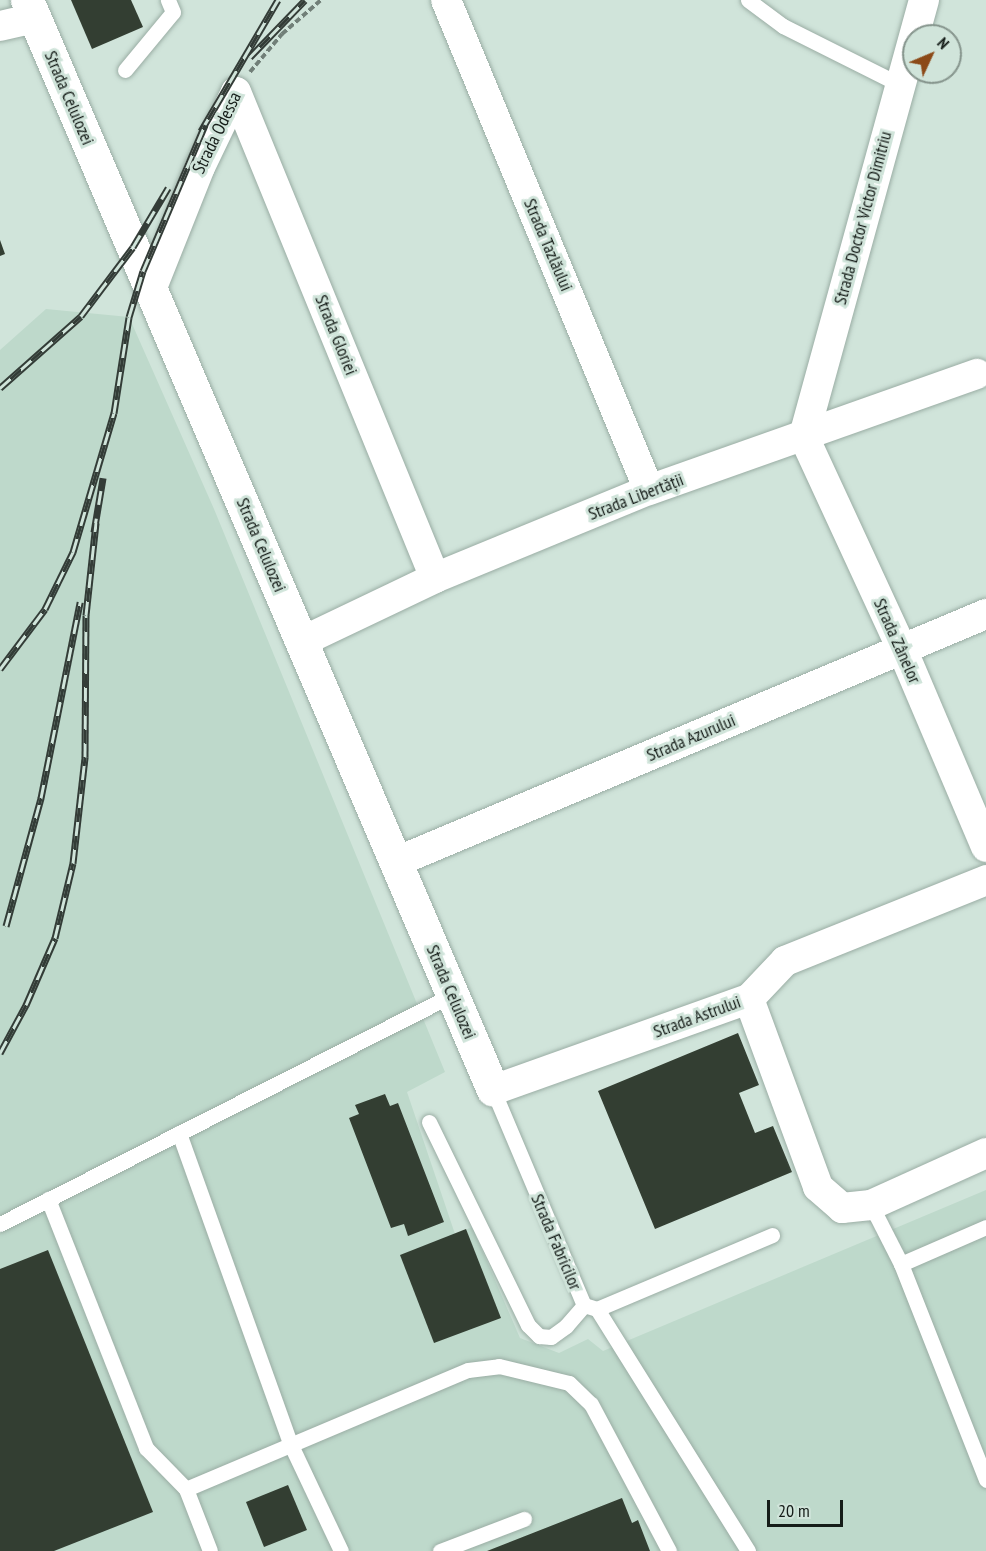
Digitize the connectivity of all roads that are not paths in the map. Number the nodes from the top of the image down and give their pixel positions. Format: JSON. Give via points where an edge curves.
{"nodes":[{"id":1,"x":168,"y":0,"type":"edge"},
{"id":2,"x":446,"y":0,"type":"edge"},
{"id":3,"x":748,"y":0,"type":"edge"},
{"id":4,"x":924,"y":0,"type":"edge"},
{"id":5,"x":30,"y":9,"type":"edge"},
{"id":6,"x":0,"y":26,"type":"edge"},
{"id":7,"x":125,"y":70,"type":"dead end"},
{"id":8,"x":899,"y":84,"type":"junction"},
{"id":9,"x":236,"y":92,"type":"joint"},
{"id":10,"x":151,"y":290,"type":"junction"},
{"id":11,"x":977,"y":374,"type":"dead end"},
{"id":12,"x":804,"y":436,"type":"junction"},
{"id":13,"x":649,"y":490,"type":"junction"},
{"id":14,"x":435,"y":578,"type":"junction"},
{"id":15,"x":986,"y":614,"type":"edge"},
{"id":16,"x":303,"y":640,"type":"junction"},
{"id":17,"x":902,"y":649,"type":"junction"},
{"id":18,"x":986,"y":847,"type":"edge"},
{"id":19,"x":396,"y":862,"type":"junction"},
{"id":20,"x":986,"y":880,"type":"edge"},
{"id":21,"x":452,"y":994,"type":"junction"},
{"id":22,"x":749,"y":999,"type":"junction"},
{"id":23,"x":493,"y":1090,"type":"junction"},
{"id":24,"x":429,"y":1122,"type":"dead end"},
{"id":25,"x":179,"y":1133,"type":"junction"},
{"id":26,"x":986,"y":1153,"type":"edge"},
{"id":27,"x":48,"y":1200,"type":"junction"},
{"id":28,"x":871,"y":1205,"type":"junction"},
{"id":29,"x":0,"y":1224,"type":"edge"},
{"id":30,"x":986,"y":1227,"type":"edge"},
{"id":31,"x":771,"y":1235,"type":"dead end"},
{"id":32,"x":900,"y":1264,"type":"junction"},
{"id":33,"x":590,"y":1307,"type":"junction"},
{"id":34,"x":290,"y":1443,"type":"junction"},
{"id":35,"x":986,"y":1480,"type":"edge"},
{"id":36,"x":186,"y":1489,"type":"junction"},
{"id":37,"x":524,"y":1519,"type":"dead end"},
{"id":38,"x":210,"y":1551,"type":"edge"},
{"id":39,"x":341,"y":1551,"type":"edge"},
{"id":40,"x":440,"y":1551,"type":"edge"},
{"id":41,"x":669,"y":1551,"type":"edge"},
{"id":42,"x":748,"y":1551,"type":"edge"}],
"edges":[{"from":1,"to":7,"type":"lane","via":[[173,12]]},
{"from":2,"to":13,"type":"street","name":"Strada Tazlăului"},
{"from":3,"to":8,"type":"lane","via":[[783,26]]},
{"from":4,"to":8,"type":"street","name":"Strada Doctor Victor Dimitriu"},
{"from":5,"to":6,"type":"street"},
{"from":5,"to":10,"type":"street","name":"Strada Celulozei"},
{"from":8,"to":12,"type":"street","name":"Strada Doctor Victor Dimitriu"},
{"from":9,"to":10,"type":"street","name":"Strada Odessa","via":[[200,167]]},
{"from":9,"to":14,"type":"street","name":"Strada Gloriei"},
{"from":10,"to":16,"type":"street","name":"Strada Celulozei"},
{"from":11,"to":12,"type":"street","name":"Strada Libertății"},
{"from":12,"to":13,"type":"street","name":"Strada Libertății"},
{"from":12,"to":17,"type":"street","name":"Strada Zânelor"},
{"from":13,"to":14,"type":"street","name":"Strada Libertății"},
{"from":14,"to":16,"type":"street","name":"Strada Libertății"},
{"from":15,"to":17,"type":"street","name":"Strada Azurului"},
{"from":16,"to":19,"type":"street","name":"Strada Celulozei"},
{"from":17,"to":18,"type":"street","name":"Strada Zânelor"},
{"from":17,"to":19,"type":"street","name":"Strada Azurului"},
{"from":19,"to":21,"type":"street","name":"Strada Celulozei"},
{"from":20,"to":22,"type":"street","name":"Strada Astrului","via":[[785,961]]},
{"from":21,"to":23,"type":"street","name":"Strada Celulozei"},
{"from":21,"to":25,"type":"lane"},
{"from":22,"to":23,"type":"street","name":"Strada Astrului"},
{"from":22,"to":28,"type":"street","via":[[818,1187],[842,1208]]},
{"from":23,"to":33,"type":"lane","name":"Strada Fabricilor"},
{"from":24,"to":33,"type":"lane","via":[[528,1325],[539,1336],[551,1337]]},
{"from":25,"to":27,"type":"lane"},
{"from":25,"to":34,"type":"lane"},
{"from":26,"to":28,"type":"street"},
{"from":27,"to":29,"type":"lane"},
{"from":27,"to":36,"type":"lane","via":[[146,1448]]},
{"from":28,"to":32,"type":"lane"},
{"from":30,"to":32,"type":"lane"},
{"from":31,"to":33,"type":"lane","name":"Strada Fabricilor"},
{"from":32,"to":35,"type":"lane"},
{"from":33,"to":42,"type":"lane"},
{"from":34,"to":36,"type":"lane"},
{"from":34,"to":39,"type":"lane"},
{"from":34,"to":41,"type":"lane","via":[[468,1370],[499,1366],[569,1383],[591,1404]]},
{"from":36,"to":38,"type":"lane"},
{"from":37,"to":40,"type":"lane"}]}
